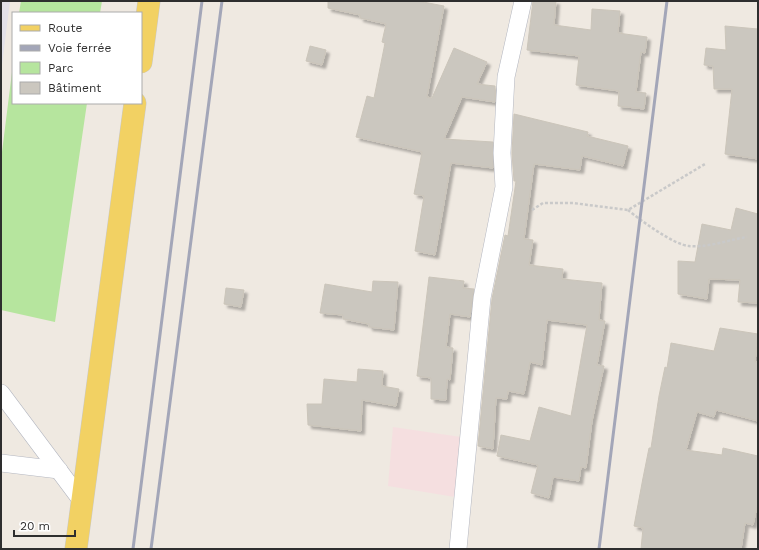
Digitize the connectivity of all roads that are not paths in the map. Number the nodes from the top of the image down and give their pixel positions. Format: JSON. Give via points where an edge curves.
{"nodes":[{"id":1,"x":149,"y":1,"type":"edge"},
{"id":2,"x":523,"y":1,"type":"edge"},
{"id":3,"x":142,"y":54,"type":"edge"},
{"id":4,"x":135,"y":104,"type":"edge"},
{"id":5,"x":1,"y":393,"type":"edge"},
{"id":6,"x":1,"y":463,"type":"edge"},
{"id":7,"x":59,"y":470,"type":"junction"},
{"id":8,"x":82,"y":500,"type":"junction"},
{"id":9,"x":76,"y":549,"type":"edge"},
{"id":10,"x":458,"y":549,"type":"edge"}],
"edges":[{"from":1,"to":3,"type":"main road"},
{"from":2,"to":10,"type":"street","via":[[506,77],[502,153],[504,187],[482,298]]},
{"from":4,"to":8,"type":"main road"},
{"from":5,"to":7,"type":"street"},
{"from":6,"to":7,"type":"street"},
{"from":7,"to":8,"type":"street"},
{"from":8,"to":9,"type":"main road"}]}
